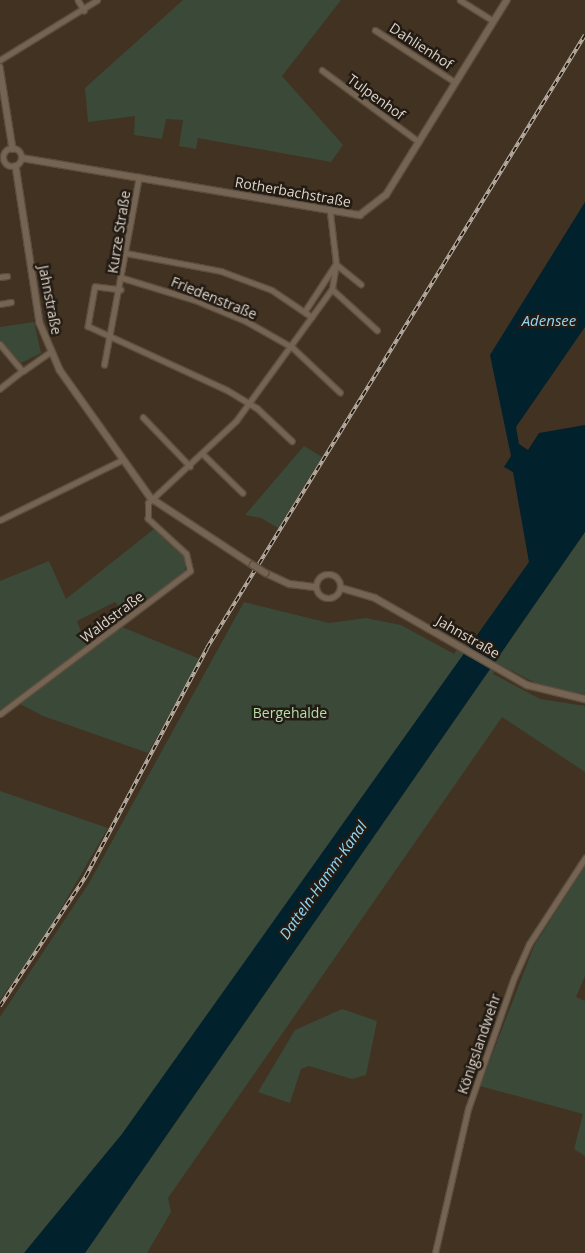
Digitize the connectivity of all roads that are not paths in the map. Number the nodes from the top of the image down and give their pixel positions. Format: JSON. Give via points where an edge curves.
{"nodes":[{"id":1,"x":78,"y":0,"type":"edge"},
{"id":2,"x":97,"y":0,"type":"edge"},
{"id":3,"x":460,"y":0,"type":"edge"},
{"id":4,"x":507,"y":0,"type":"edge"},
{"id":5,"x":84,"y":10,"type":"junction"},
{"id":6,"x":493,"y":21,"type":"junction"},
{"id":7,"x":375,"y":30,"type":"dead end"},
{"id":8,"x":0,"y":60,"type":"edge"},
{"id":9,"x":0,"y":67,"type":"edge"},
{"id":10,"x":322,"y":70,"type":"dead end"},
{"id":11,"x":456,"y":82,"type":"junction"},
{"id":12,"x":418,"y":141,"type":"junction"},
{"id":13,"x":13,"y":149,"type":"junction"},
{"id":14,"x":2,"y":157,"type":"edge"},
{"id":15,"x":22,"y":158,"type":"junction"},
{"id":16,"x":16,"y":166,"type":"junction"},
{"id":17,"x":139,"y":177,"type":"junction"},
{"id":18,"x":330,"y":213,"type":"junction"},
{"id":19,"x":126,"y":253,"type":"junction"},
{"id":20,"x":336,"y":264,"type":"junction"},
{"id":21,"x":7,"y":276,"type":"dead end"},
{"id":22,"x":0,"y":277,"type":"edge"},
{"id":23,"x":123,"y":278,"type":"junction"},
{"id":24,"x":361,"y":284,"type":"dead end"},
{"id":25,"x":332,"y":289,"type":"junction"},
{"id":26,"x":121,"y":290,"type":"junction"},
{"id":27,"x":11,"y":302,"type":"dead end"},
{"id":28,"x":0,"y":304,"type":"edge"},
{"id":29,"x":304,"y":311,"type":"junction"},
{"id":30,"x":312,"y":317,"type":"junction"},
{"id":31,"x":377,"y":330,"type":"dead end"},
{"id":32,"x":112,"y":337,"type":"junction"},
{"id":33,"x":0,"y":344,"type":"edge"},
{"id":34,"x":292,"y":347,"type":"junction"},
{"id":35,"x":50,"y":352,"type":"junction"},
{"id":36,"x":104,"y":364,"type":"dead end"},
{"id":37,"x":23,"y":371,"type":"junction"},
{"id":38,"x":0,"y":389,"type":"edge"},
{"id":39,"x":340,"y":392,"type":"dead end"},
{"id":40,"x":251,"y":404,"type":"junction"},
{"id":41,"x":143,"y":417,"type":"dead end"},
{"id":42,"x":292,"y":441,"type":"dead end"},
{"id":43,"x":204,"y":455,"type":"junction"},
{"id":44,"x":122,"y":460,"type":"junction"},
{"id":45,"x":190,"y":466,"type":"junction"},
{"id":46,"x":242,"y":493,"type":"dead end"},
{"id":47,"x":151,"y":498,"type":"junction"},
{"id":48,"x":0,"y":520,"type":"edge"},
{"id":49,"x":316,"y":588,"type":"junction"},
{"id":50,"x":341,"y":588,"type":"junction"},
{"id":51,"x":585,"y":699,"type":"edge"},
{"id":52,"x":0,"y":714,"type":"edge"},
{"id":53,"x":585,"y":858,"type":"edge"},
{"id":54,"x":435,"y":1253,"type":"edge"}],
"edges":[{"from":1,"to":5,"type":"street"},
{"from":2,"to":5,"type":"street"},
{"from":3,"to":6,"type":"street"},
{"from":4,"to":6,"type":"main road","name":"Rotherbachstraße"},
{"from":5,"to":8,"type":"street"},
{"from":6,"to":11,"type":"main road","name":"Rotherbachstraße"},
{"from":7,"to":11,"type":"street","name":"Dahlienhof"},
{"from":9,"to":13,"type":"main road"},
{"from":10,"to":12,"type":"street","name":"Tulpenhof"},
{"from":11,"to":12,"type":"main road","name":"Rotherbachstraße"},
{"from":12,"to":18,"type":"main road","name":"Rotherbachstraße","via":[[376,206],[354,216]]},
{"from":13,"to":14,"type":"main road"},
{"from":13,"to":15,"type":"main road"},
{"from":14,"to":16,"type":"main road"},
{"from":15,"to":16,"type":"main road"},
{"from":15,"to":17,"type":"main road","name":"Rotherbachstraße"},
{"from":16,"to":35,"type":"main road","name":"Jahnstraße","via":[[40,323]]},
{"from":17,"to":18,"type":"main road","name":"Rotherbachstraße"},
{"from":17,"to":19,"type":"street","name":"Kurze Straße"},
{"from":18,"to":20,"type":"street"},
{"from":19,"to":23,"type":"street","name":"Kurze Straße"},
{"from":19,"to":29,"type":"street","via":[[221,272],[272,290]]},
{"from":20,"to":24,"type":"street"},
{"from":20,"to":25,"type":"street"},
{"from":20,"to":29,"type":"street"},
{"from":21,"to":22,"type":"street"},
{"from":23,"to":26,"type":"street","name":"Kurze Straße"},
{"from":23,"to":34,"type":"street","name":"Friedenstraße","via":[[221,310]]},
{"from":25,"to":30,"type":"street"},
{"from":25,"to":31,"type":"street"},
{"from":26,"to":32,"type":"street","name":"Kurze Straße"},
{"from":26,"to":32,"type":"street","name":"Kurze Straße","via":[[99,286],[92,290],[88,326]]},
{"from":27,"to":28,"type":"street"},
{"from":29,"to":30,"type":"street"},
{"from":30,"to":34,"type":"street"},
{"from":32,"to":36,"type":"street","name":"Kurze Straße"},
{"from":32,"to":40,"type":"street"},
{"from":33,"to":37,"type":"street"},
{"from":34,"to":39,"type":"street","name":"Friedenstraße"},
{"from":34,"to":40,"type":"street"},
{"from":35,"to":37,"type":"street"},
{"from":35,"to":44,"type":"main road","name":"Jahnstraße"},
{"from":37,"to":38,"type":"street"},
{"from":40,"to":42,"type":"street"},
{"from":40,"to":43,"type":"street"},
{"from":41,"to":45,"type":"street"},
{"from":43,"to":45,"type":"street"},
{"from":43,"to":46,"type":"street"},
{"from":44,"to":47,"type":"main road","name":"Jahnstraße"},
{"from":44,"to":48,"type":"street"},
{"from":45,"to":47,"type":"street"},
{"from":47,"to":49,"type":"main road","name":"Jahnstraße","bridge":true,"via":[[266,573],[290,584]]},
{"from":47,"to":52,"type":"street","name":"Waldstraße","via":[[146,512],[186,554],[190,571]]},
{"from":49,"to":50,"type":"main road","via":[[327,600],[335,598]]},
{"from":49,"to":50,"type":"main road","via":[[320,578],[331,575]]},
{"from":50,"to":51,"type":"main road","name":"Jahnstraße","via":[[375,598],[497,669],[544,692]]},
{"from":53,"to":54,"type":"street","name":"Königslandwehr","via":[[534,936],[514,978],[468,1109]]}]}
